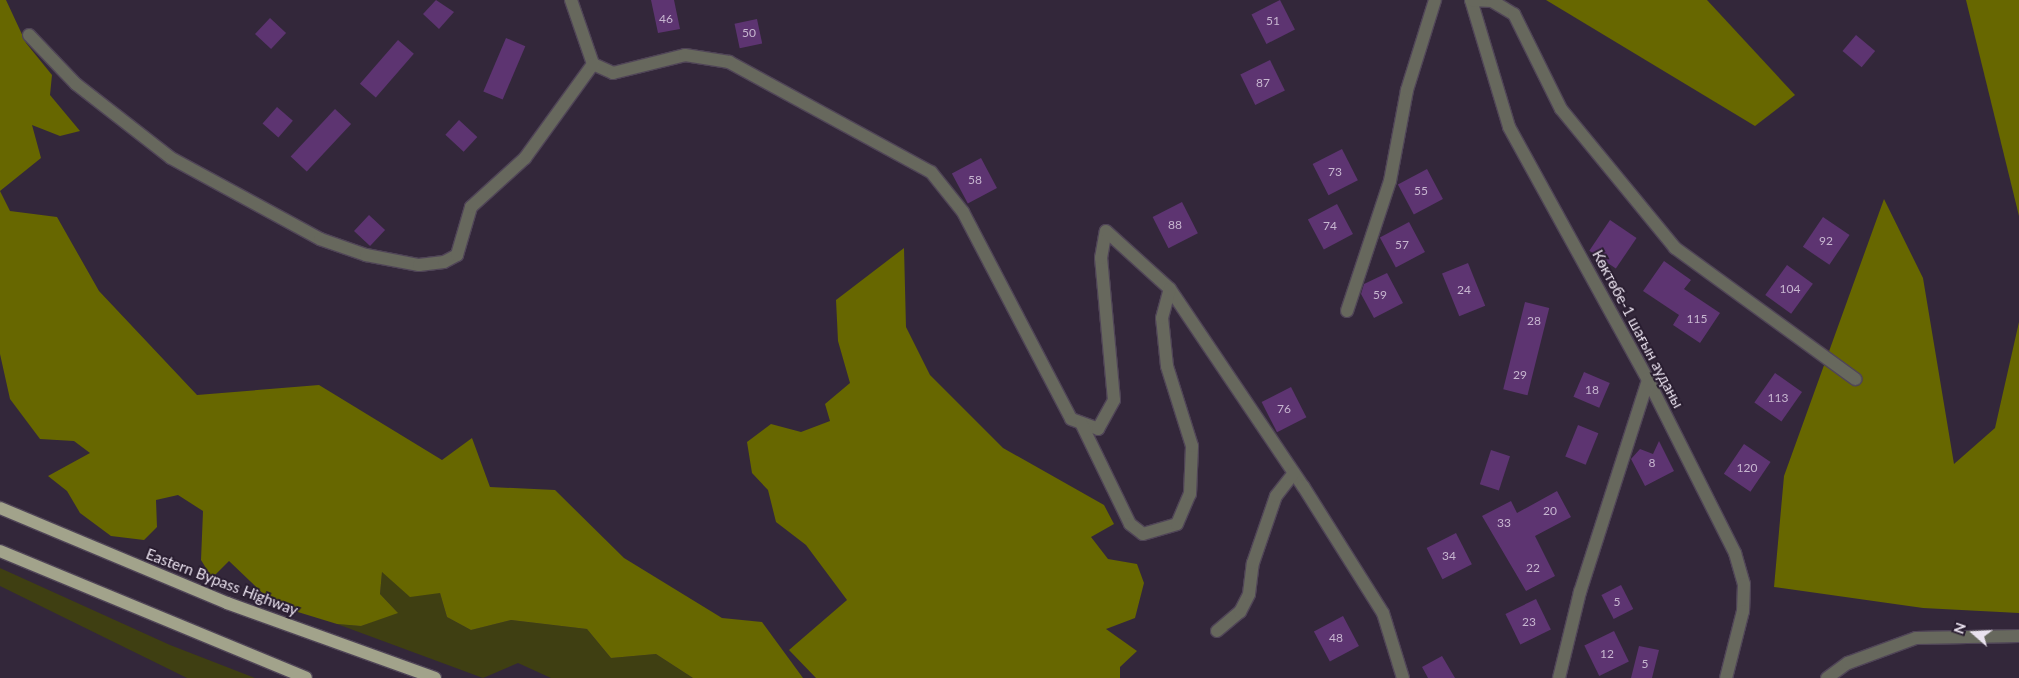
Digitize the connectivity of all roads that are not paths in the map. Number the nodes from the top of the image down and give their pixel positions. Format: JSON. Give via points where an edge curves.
{"nodes":[{"id":1,"x":571,"y":0,"type":"edge"},
{"id":2,"x":1435,"y":0,"type":"edge"},
{"id":3,"x":1471,"y":0,"type":"edge"},
{"id":4,"x":29,"y":35,"type":"dead end"},
{"id":5,"x":593,"y":64,"type":"junction"},
{"id":6,"x":1170,"y":289,"type":"junction"},
{"id":7,"x":1347,"y":311,"type":"dead end"},
{"id":8,"x":1855,"y":379,"type":"dead end"},
{"id":9,"x":1648,"y":380,"type":"junction"},
{"id":10,"x":1081,"y":423,"type":"junction"},
{"id":11,"x":1294,"y":473,"type":"junction"},
{"id":12,"x":0,"y":508,"type":"edge"},
{"id":13,"x":0,"y":552,"type":"edge"},
{"id":14,"x":1217,"y":631,"type":"dead end"},
{"id":15,"x":2019,"y":636,"type":"edge"},
{"id":16,"x":306,"y":678,"type":"edge"},
{"id":17,"x":435,"y":678,"type":"edge"},
{"id":18,"x":1403,"y":678,"type":"edge"},
{"id":19,"x":1560,"y":678,"type":"edge"},
{"id":20,"x":1726,"y":678,"type":"edge"},
{"id":21,"x":1827,"y":678,"type":"edge"}],
"edges":[{"from":1,"to":5,"type":"street"},
{"from":2,"to":7,"type":"street","via":[[1407,90],[1390,181]]},
{"from":3,"to":8,"type":"street","via":[[1492,1],[1514,14],[1561,109],[1675,248]]},
{"from":3,"to":9,"type":"street","name":"Көктөбе-1 шағын ауданы","via":[[1510,126]]},
{"from":4,"to":5,"type":"street","via":[[76,84],[171,158],[320,239],[366,256],[419,265],[444,262],[457,255],[471,208],[525,158]]},
{"from":5,"to":10,"type":"street","via":[[613,73],[685,55],[729,62],[931,172],[964,212],[1071,419]]},
{"from":6,"to":10,"type":"street","via":[[1106,231],[1101,258],[1114,400],[1098,429]]},
{"from":6,"to":10,"type":"street","via":[[1162,318],[1167,366],[1192,446],[1190,494],[1177,524],[1143,534],[1130,524]]},
{"from":6,"to":11,"type":"street"},
{"from":9,"to":19,"type":"street","via":[[1580,592]]},
{"from":9,"to":20,"type":"street","name":"Көктөбе-1 шағын ауданы","via":[[1735,554],[1744,584],[1744,611]]},
{"from":11,"to":14,"type":"street","via":[[1276,496],[1253,563],[1249,594],[1240,612]]},
{"from":11,"to":18,"type":"street","via":[[1383,613]]},
{"from":12,"to":17,"type":"main road","name":"Eastern Bypass Highway","via":[[226,603]]},
{"from":13,"to":16,"type":"main road"},
{"from":15,"to":21,"type":"street","via":[[1916,638],[1848,663]]}]}
